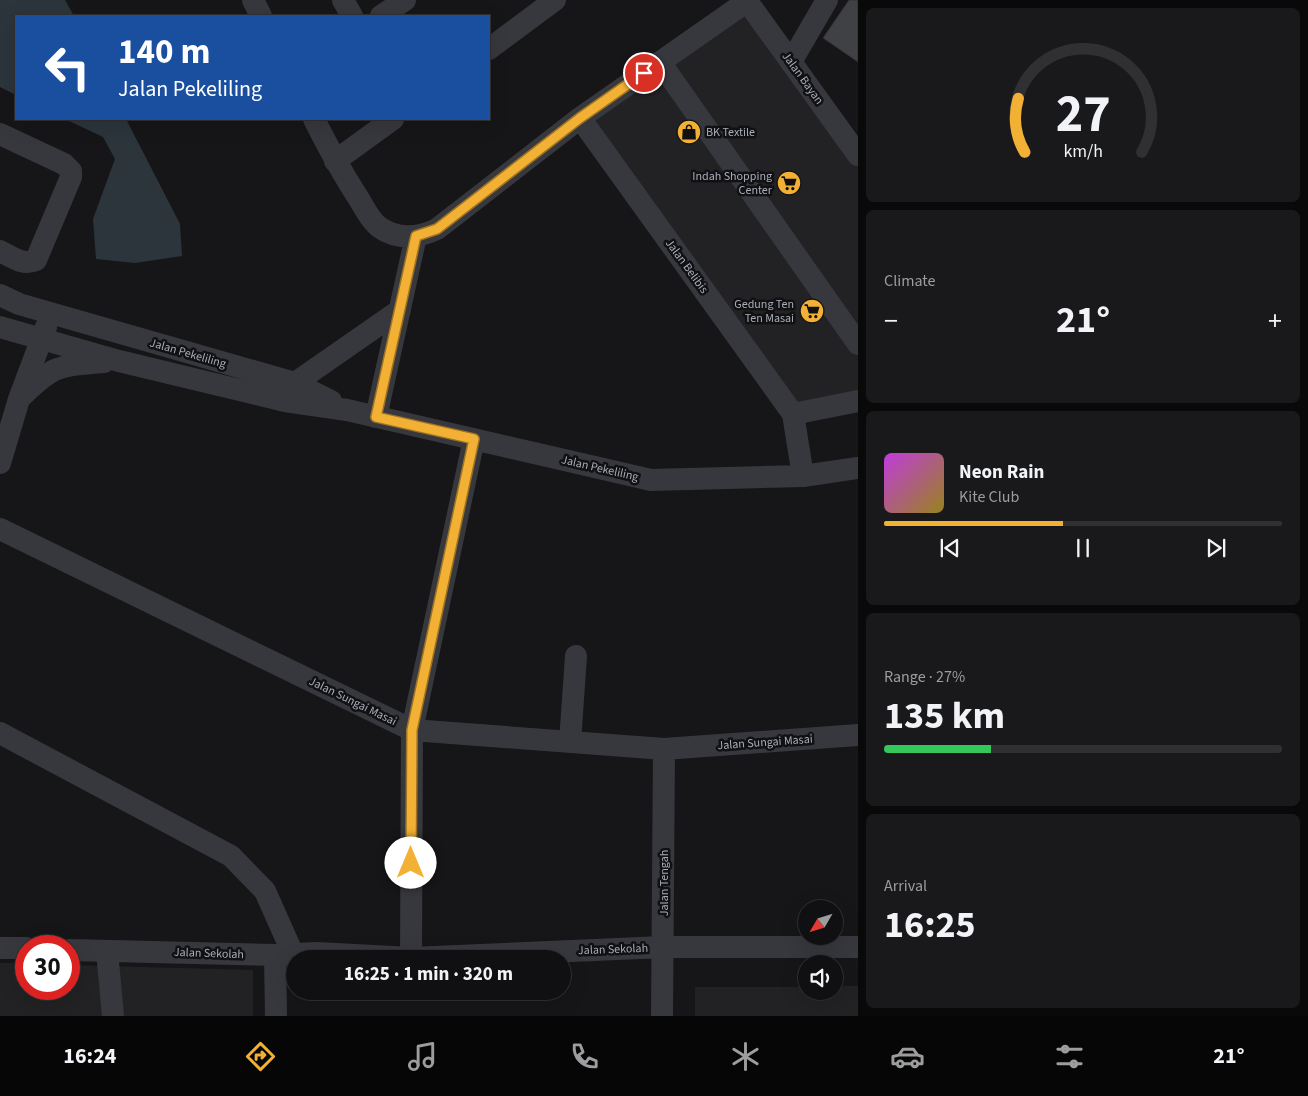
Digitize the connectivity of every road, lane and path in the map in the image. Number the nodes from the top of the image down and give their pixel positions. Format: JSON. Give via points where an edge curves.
{"nodes":[{"id":1,"x":253,"y":0,"type":"edge"},
{"id":2,"x":343,"y":0,"type":"edge"},
{"id":3,"x":405,"y":0,"type":"edge"},
{"id":4,"x":556,"y":0,"type":"edge"},
{"id":5,"x":747,"y":0,"type":"edge"},
{"id":6,"x":827,"y":0,"type":"edge"},
{"id":7,"x":260,"y":15,"type":"edge"},
{"id":8,"x":351,"y":15,"type":"edge"},
{"id":9,"x":382,"y":15,"type":"edge"},
{"id":10,"x":490,"y":48,"type":"edge"},
{"id":11,"x":660,"y":62,"type":"junction"},
{"id":12,"x":791,"y":62,"type":"junction"},
{"id":13,"x":580,"y":118,"type":"junction"},
{"id":14,"x":314,"y":120,"type":"edge"},
{"id":15,"x":392,"y":120,"type":"edge"},
{"id":16,"x":0,"y":134,"type":"edge"},
{"id":17,"x":858,"y":155,"type":"edge"},
{"id":18,"x":335,"y":161,"type":"junction"},
{"id":19,"x":416,"y":236,"type":"junction"},
{"id":20,"x":0,"y":251,"type":"edge"},
{"id":21,"x":0,"y":295,"type":"edge"},
{"id":22,"x":400,"y":310,"type":"junction"},
{"id":23,"x":51,"y":314,"type":"junction"},
{"id":24,"x":0,"y":327,"type":"edge"},
{"id":25,"x":41,"y":340,"type":"junction"},
{"id":26,"x":858,"y":344,"type":"edge"},
{"id":27,"x":119,"y":361,"type":"junction"},
{"id":28,"x":295,"y":383,"type":"junction"},
{"id":29,"x":19,"y":399,"type":"junction"},
{"id":30,"x":858,"y":402,"type":"edge"},
{"id":31,"x":347,"y":410,"type":"junction"},
{"id":32,"x":793,"y":414,"type":"junction"},
{"id":33,"x":376,"y":417,"type":"junction"},
{"id":34,"x":474,"y":439,"type":"junction"},
{"id":35,"x":0,"y":463,"type":"edge"},
{"id":36,"x":858,"y":468,"type":"edge"},
{"id":37,"x":802,"y":476,"type":"junction"},
{"id":38,"x":0,"y":529,"type":"edge"},
{"id":39,"x":576,"y":656,"type":"dead end"},
{"id":40,"x":412,"y":730,"type":"junction"},
{"id":41,"x":0,"y":733,"type":"edge"},
{"id":42,"x":858,"y":735,"type":"edge"},
{"id":43,"x":570,"y":742,"type":"junction"},
{"id":44,"x":664,"y":749,"type":"junction"},
{"id":45,"x":663,"y":947,"type":"junction"},
{"id":46,"x":0,"y":948,"type":"edge"},
{"id":47,"x":15,"y":948,"type":"edge"},
{"id":48,"x":858,"y":948,"type":"edge"},
{"id":49,"x":80,"y":950,"type":"edge"},
{"id":50,"x":411,"y":950,"type":"edge"},
{"id":51,"x":107,"y":951,"type":"junction"},
{"id":52,"x":571,"y":951,"type":"edge"},
{"id":53,"x":284,"y":955,"type":"junction"},
{"id":54,"x":113,"y":1016,"type":"edge"},
{"id":55,"x":276,"y":1016,"type":"edge"},
{"id":56,"x":662,"y":1016,"type":"edge"}],
"edges":[{"from":1,"to":7,"type":"street"},
{"from":2,"to":8,"type":"street"},
{"from":3,"to":9,"type":"street"},
{"from":4,"to":10,"type":"street"},
{"from":5,"to":11,"type":"street"},
{"from":5,"to":12,"type":"street","name":"Jalan Bayan"},
{"from":6,"to":12,"type":"street"},
{"from":11,"to":13,"type":"street"},
{"from":11,"to":26,"type":"street"},
{"from":12,"to":17,"type":"street","name":"Jalan Bayan"},
{"from":13,"to":19,"type":"street","via":[[437,229]]},
{"from":13,"to":32,"type":"street","name":"Jalan Belibis"},
{"from":14,"to":18,"type":"street"},
{"from":15,"to":18,"type":"street"},
{"from":16,"to":20,"type":"street","via":[[64,164],[71,171],[36,260],[23,262]]},
{"from":18,"to":19,"type":"street","via":[[372,221],[388,232]]},
{"from":19,"to":22,"type":"street"},
{"from":21,"to":23,"type":"street","name":"Jalan Pekeliling"},
{"from":22,"to":28,"type":"street"},
{"from":22,"to":33,"type":"street"},
{"from":23,"to":25,"type":"street"},
{"from":23,"to":28,"type":"street","name":"Jalan Pekeliling"},
{"from":24,"to":25,"type":"street","name":"Jalan Pekeliling"},
{"from":25,"to":27,"type":"street","name":"Jalan Pekeliling"},
{"from":25,"to":29,"type":"street"},
{"from":27,"to":29,"type":"street","via":[[56,368]]},
{"from":27,"to":31,"type":"street","name":"Jalan Pekeliling","via":[[285,401]]},
{"from":28,"to":31,"type":"street","name":"Jalan Pekeliling"},
{"from":29,"to":35,"type":"street"},
{"from":30,"to":32,"type":"street"},
{"from":31,"to":33,"type":"street","name":"Jalan Pekeliling"},
{"from":32,"to":37,"type":"street","name":"Jalan Belibis"},
{"from":33,"to":34,"type":"street","name":"Jalan Pekeliling"},
{"from":34,"to":37,"type":"street","name":"Jalan Pekeliling","via":[[651,480]]},
{"from":34,"to":40,"type":"street"},
{"from":36,"to":37,"type":"street","name":"Jalan Pekeliling"},
{"from":38,"to":40,"type":"street","name":"Jalan Sungai Masai"},
{"from":39,"to":43,"type":"street"},
{"from":40,"to":43,"type":"street","name":"Jalan Sungai Masai"},
{"from":40,"to":50,"type":"street"},
{"from":41,"to":53,"type":"street","via":[[231,856],[266,891]]},
{"from":42,"to":44,"type":"street","name":"Jalan Sungai Masai"},
{"from":43,"to":44,"type":"street","name":"Jalan Sungai Masai"},
{"from":44,"to":45,"type":"street","name":"Jalan Tengah"},
{"from":45,"to":48,"type":"street","name":"Jalan Sekolah"},
{"from":45,"to":52,"type":"street","name":"Jalan Sekolah"},
{"from":45,"to":56,"type":"street","name":"Jalan Tengah"},
{"from":46,"to":47,"type":"street"},
{"from":49,"to":51,"type":"street","name":"Jalan Sekolah"},
{"from":51,"to":53,"type":"street","name":"Jalan Sekolah"},
{"from":51,"to":54,"type":"street"},
{"from":53,"to":55,"type":"street"}]}
